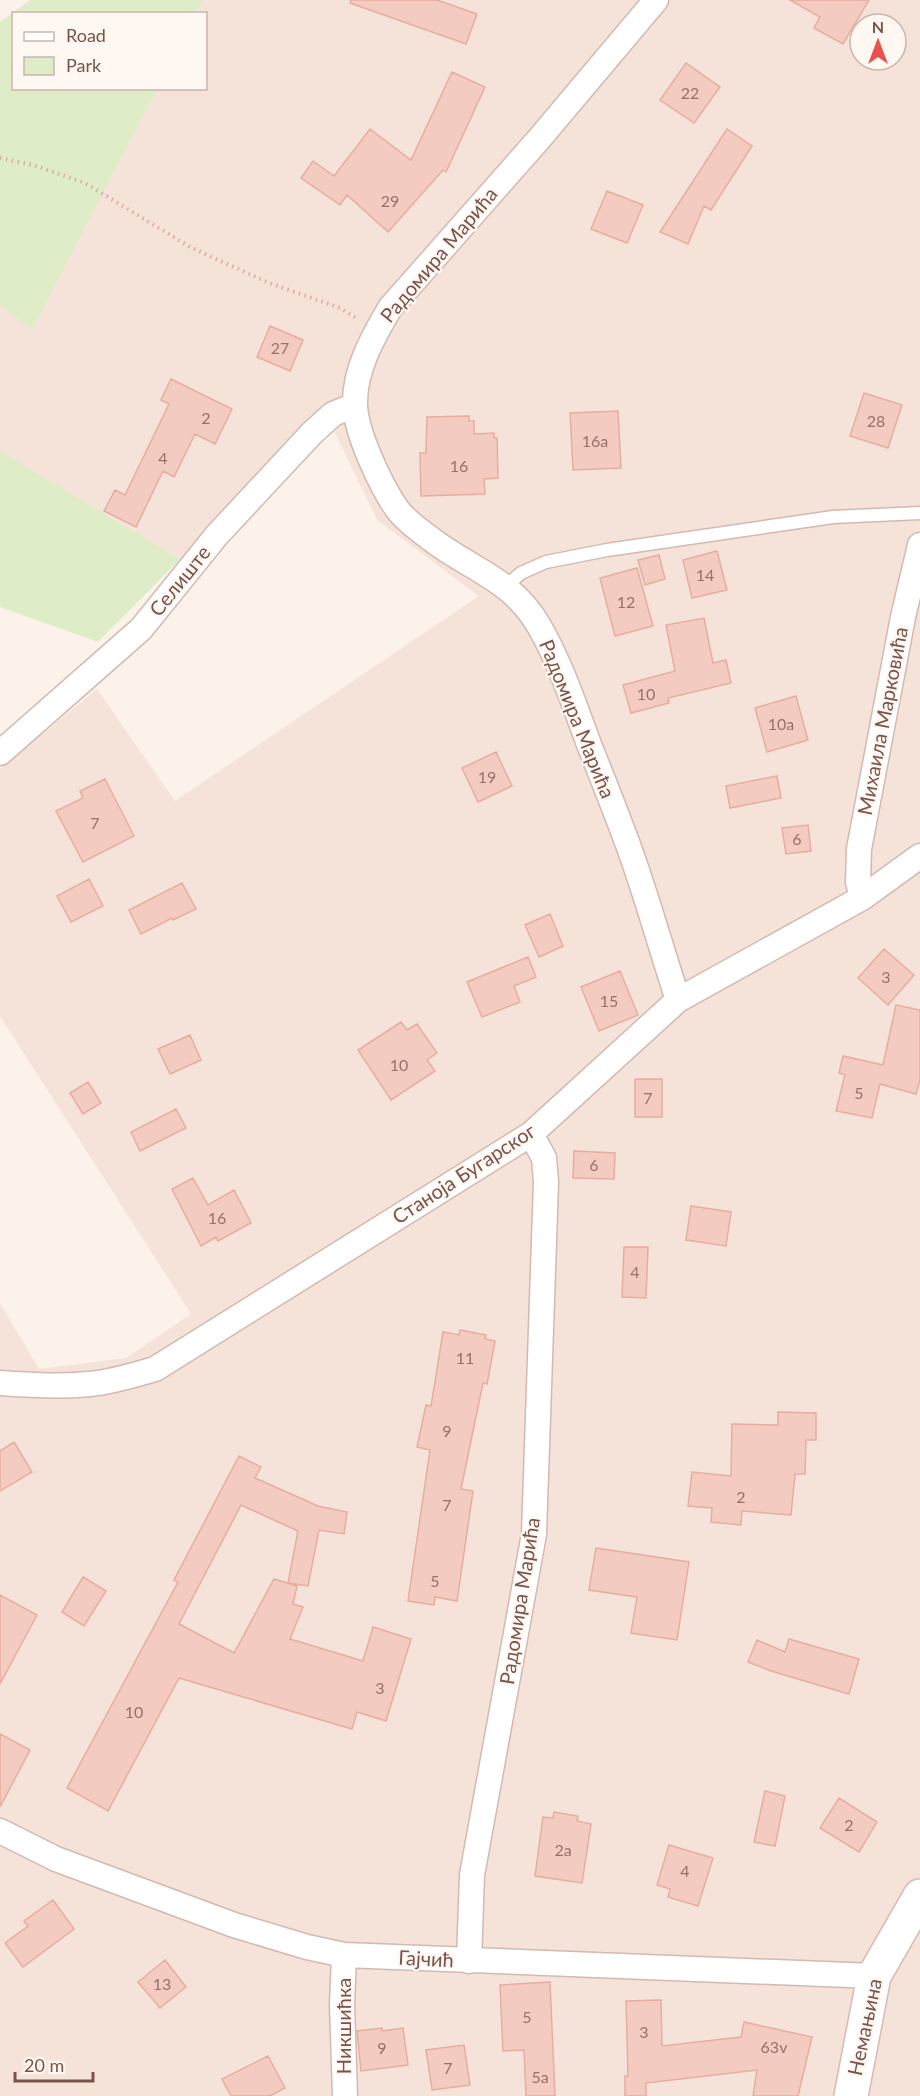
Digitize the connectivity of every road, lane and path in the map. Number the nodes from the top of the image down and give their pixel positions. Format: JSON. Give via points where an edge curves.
{"nodes":[{"id":1,"x":656,"y":0,"type":"edge"},
{"id":2,"x":0,"y":158,"type":"edge"},
{"id":3,"x":376,"y":332,"type":"junction"},
{"id":4,"x":355,"y":405,"type":"junction"},
{"id":5,"x":920,"y":513,"type":"edge"},
{"id":6,"x":920,"y":545,"type":"edge"},
{"id":7,"x":506,"y":586,"type":"junction"},
{"id":8,"x":0,"y":753,"type":"edge"},
{"id":9,"x":920,"y":856,"type":"edge"},
{"id":10,"x":862,"y":898,"type":"junction"},
{"id":11,"x":678,"y":1000,"type":"junction"},
{"id":12,"x":531,"y":1134,"type":"junction"},
{"id":13,"x":0,"y":1383,"type":"edge"},
{"id":14,"x":0,"y":1831,"type":"edge"},
{"id":15,"x":920,"y":1896,"type":"edge"},
{"id":16,"x":344,"y":1955,"type":"junction"},
{"id":17,"x":469,"y":1961,"type":"junction"},
{"id":18,"x":874,"y":1976,"type":"junction"},
{"id":19,"x":345,"y":2096,"type":"edge"},
{"id":20,"x":851,"y":2096,"type":"edge"}],
"edges":[{"from":1,"to":3,"type":"street","name":"Радомира Марића","via":[[390,308]]},
{"from":2,"to":3,"type":"path","via":[[85,183],[190,247],[269,283],[340,308]]},
{"from":3,"to":4,"type":"street","name":"Радомира Марића","via":[[360,373]]},
{"from":4,"to":7,"type":"street","name":"Радомира Марића","via":[[373,467],[398,511],[432,540]]},
{"from":4,"to":8,"type":"street","name":"Селиште","via":[[333,414],[312,433],[217,535],[141,629]]},
{"from":5,"to":7,"type":"lane","via":[[833,517],[607,550],[546,562],[521,573]]},
{"from":6,"to":10,"type":"street","name":"Михаила Марковића","via":[[859,849],[858,882]]},
{"from":7,"to":11,"type":"street","name":"Радомира Марића","via":[[539,626],[562,673],[631,854]]},
{"from":9,"to":10,"type":"street","name":"Станоја Бугарског"},
{"from":10,"to":11,"type":"street","name":"Станоја Бугарског"},
{"from":11,"to":12,"type":"street","name":"Станоја Бугарског"},
{"from":12,"to":13,"type":"street","name":"Станоја Бугарског","via":[[155,1370],[91,1384]]},
{"from":12,"to":17,"type":"street","name":"Радомира Марића","via":[[544,1158],[546,1182],[534,1534],[472,1875]]},
{"from":14,"to":16,"type":"street","name":"Гајчић","via":[[56,1859],[234,1925]]},
{"from":15,"to":18,"type":"street","name":"Немањина"},
{"from":16,"to":17,"type":"street","name":"Гајчић"},
{"from":16,"to":19,"type":"street","name":"Никшићка"},
{"from":17,"to":18,"type":"street","name":"Гајчић"},
{"from":18,"to":20,"type":"street","name":"Немањина"}]}
